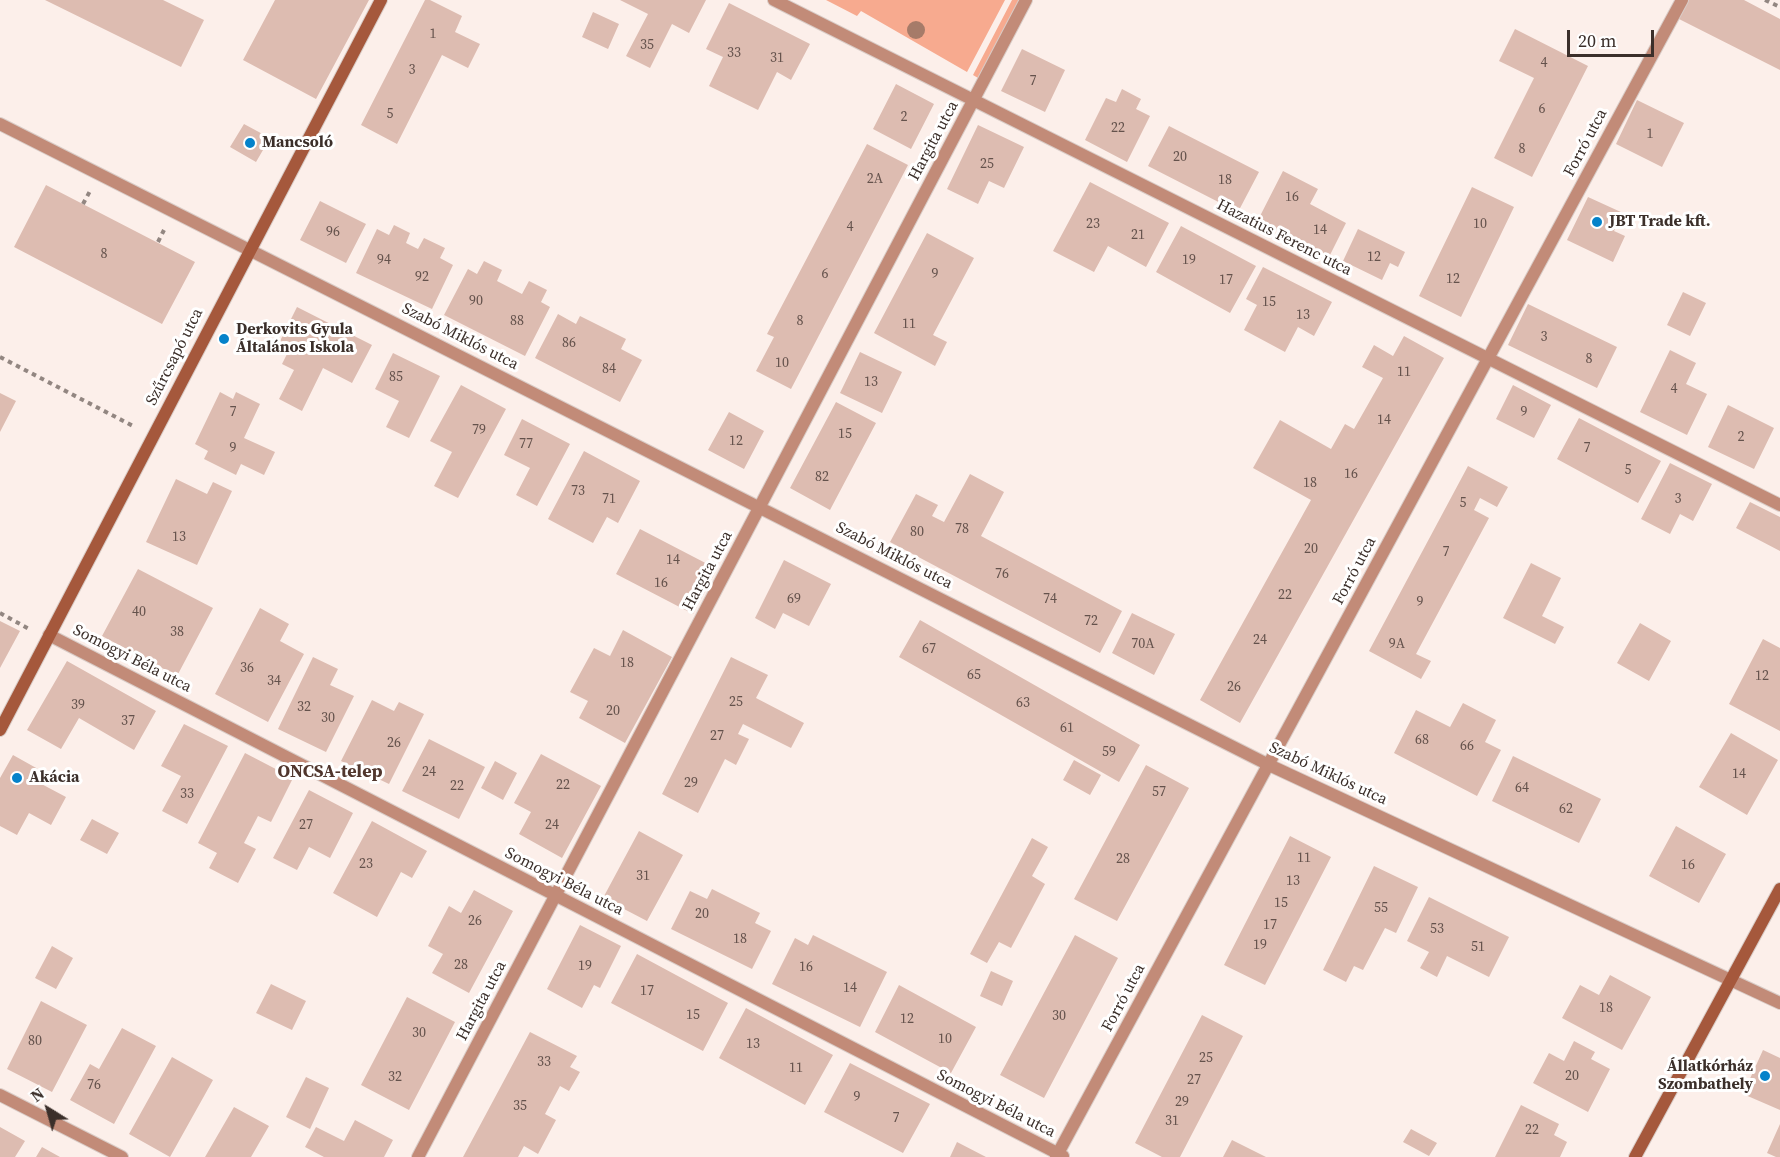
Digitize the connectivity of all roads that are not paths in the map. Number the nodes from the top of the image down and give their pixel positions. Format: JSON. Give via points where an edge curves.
{"nodes":[{"id":1,"x":381,"y":0,"type":"edge"},
{"id":2,"x":774,"y":0,"type":"edge"},
{"id":3,"x":1026,"y":0,"type":"edge"},
{"id":4,"x":1682,"y":0,"type":"edge"},
{"id":5,"x":974,"y":100,"type":"junction"},
{"id":6,"x":0,"y":124,"type":"edge"},
{"id":7,"x":250,"y":250,"type":"junction"},
{"id":8,"x":1488,"y":359,"type":"junction"},
{"id":9,"x":1780,"y":505,"type":"edge"},
{"id":10,"x":760,"y":507,"type":"junction"},
{"id":11,"x":48,"y":637,"type":"junction"},
{"id":12,"x":0,"y":730,"type":"edge"},
{"id":13,"x":1269,"y":765,"type":"junction"},
{"id":14,"x":1780,"y":888,"type":"edge"},
{"id":15,"x":556,"y":896,"type":"junction"},
{"id":16,"x":1729,"y":980,"type":"junction"},
{"id":17,"x":1780,"y":1003,"type":"edge"},
{"id":18,"x":0,"y":1095,"type":"edge"},
{"id":19,"x":1059,"y":1156,"type":"edge"},
{"id":20,"x":122,"y":1157,"type":"edge"},
{"id":21,"x":418,"y":1157,"type":"edge"},
{"id":22,"x":1635,"y":1157,"type":"edge"}],
"edges":[{"from":1,"to":7,"type":"street","name":"Szűrcsapó utca"},
{"from":2,"to":5,"type":"street","name":"Hazatius Ferenc utca"},
{"from":3,"to":5,"type":"street","name":"Hargita utca"},
{"from":4,"to":8,"type":"street","name":"Forró utca"},
{"from":5,"to":8,"type":"street","name":"Hazatius Ferenc utca"},
{"from":5,"to":10,"type":"street","name":"Hargita utca"},
{"from":6,"to":7,"type":"street","name":"Szabó Miklós utca"},
{"from":7,"to":10,"type":"street","name":"Szabó Miklós utca"},
{"from":7,"to":11,"type":"street","name":"Szűrcsapó utca"},
{"from":8,"to":9,"type":"street","name":"Hazatius Ferenc utca"},
{"from":8,"to":13,"type":"street","name":"Forró utca"},
{"from":10,"to":13,"type":"street","name":"Szabó Miklós utca"},
{"from":10,"to":15,"type":"street","name":"Hargita utca"},
{"from":11,"to":12,"type":"street","name":"Szűrcsapó utca"},
{"from":11,"to":15,"type":"street","name":"Somogyi Béla utca"},
{"from":13,"to":16,"type":"street","name":"Szabó Miklós utca"},
{"from":13,"to":19,"type":"street","name":"Forró utca"},
{"from":14,"to":16,"type":"street"},
{"from":15,"to":19,"type":"street","name":"Somogyi Béla utca"},
{"from":15,"to":21,"type":"street","name":"Hargita utca"},
{"from":16,"to":17,"type":"street","name":"Szabó Miklós utca"},
{"from":16,"to":22,"type":"street"},
{"from":18,"to":20,"type":"street"}]}
